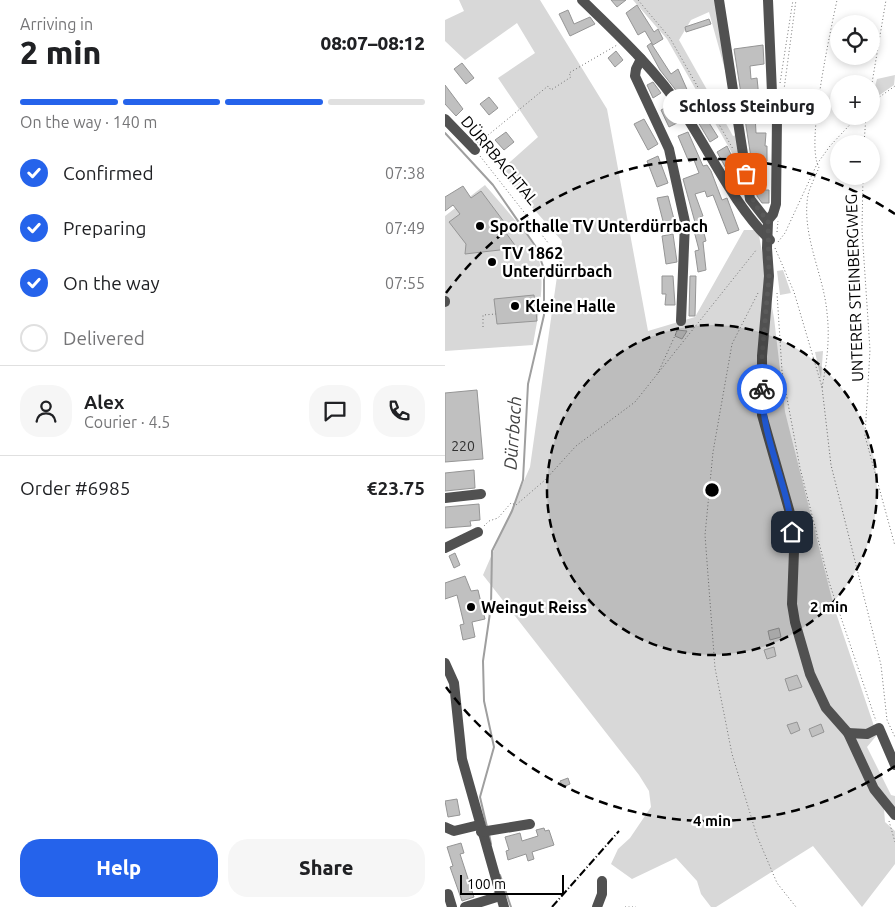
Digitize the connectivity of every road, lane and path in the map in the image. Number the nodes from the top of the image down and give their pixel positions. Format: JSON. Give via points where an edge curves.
{"nodes":[{"id":1,"x":582,"y":0,"type":"edge"},
{"id":2,"x":638,"y":0,"type":"edge"},
{"id":3,"x":719,"y":0,"type":"edge"},
{"id":4,"x":768,"y":0,"type":"edge"},
{"id":5,"x":793,"y":0,"type":"edge"},
{"id":6,"x":837,"y":0,"type":"edge"},
{"id":7,"x":886,"y":0,"type":"edge"},
{"id":8,"x":880,"y":32,"type":"edge"},
{"id":9,"x":624,"y":41,"type":"junction"},
{"id":10,"x":641,"y":59,"type":"junction"},
{"id":11,"x":895,"y":86,"type":"edge"},
{"id":12,"x":780,"y":88,"type":"dead end"},
{"id":13,"x":880,"y":97,"type":"edge"},
{"id":14,"x":766,"y":98,"type":"dead end"},
{"id":15,"x":745,"y":100,"type":"dead end"},
{"id":16,"x":445,"y":119,"type":"edge"},
{"id":17,"x":851,"y":125,"type":"edge"},
{"id":18,"x":475,"y":150,"type":"junction"},
{"id":19,"x":735,"y":153,"type":"dead end"},
{"id":20,"x":817,"y":164,"type":"junction"},
{"id":21,"x":863,"y":185,"type":"edge"},
{"id":22,"x":768,"y":220,"type":"junction"},
{"id":23,"x":549,"y":244,"type":"dead end"},
{"id":24,"x":773,"y":244,"type":"junction"},
{"id":25,"x":776,"y":288,"type":"dead end"},
{"id":26,"x":759,"y":292,"type":"dead end"},
{"id":27,"x":496,"y":314,"type":"dead end"},
{"id":28,"x":681,"y":321,"type":"joint"},
{"id":29,"x":483,"y":328,"type":"dead end"},
{"id":30,"x":657,"y":374,"type":"junction"},
{"id":31,"x":822,"y":388,"type":"junction"},
{"id":32,"x":481,"y":494,"type":"dead end"},
{"id":33,"x":445,"y":498,"type":"edge"},
{"id":34,"x":478,"y":532,"type":"joint"},
{"id":35,"x":895,"y":546,"type":"edge"},
{"id":36,"x":445,"y":548,"type":"edge"},
{"id":37,"x":445,"y":663,"type":"edge"},
{"id":38,"x":879,"y":728,"type":"junction"},
{"id":39,"x":848,"y":733,"type":"junction"},
{"id":40,"x":895,"y":737,"type":"edge"},
{"id":41,"x":895,"y":764,"type":"edge"},
{"id":42,"x":891,"y":811,"type":"edge"},
{"id":43,"x":529,"y":824,"type":"dead end"},
{"id":44,"x":445,"y":827,"type":"edge"},
{"id":45,"x":484,"y":830,"type":"junction"},
{"id":46,"x":895,"y":842,"type":"edge"},
{"id":47,"x":602,"y":881,"type":"dead end"},
{"id":48,"x":448,"y":894,"type":"dead end"},
{"id":49,"x":500,"y":896,"type":"junction"},
{"id":50,"x":452,"y":907,"type":"edge"},
{"id":51,"x":465,"y":907,"type":"edge"},
{"id":52,"x":504,"y":907,"type":"edge"},
{"id":53,"x":597,"y":907,"type":"edge"},
{"id":54,"x":625,"y":907,"type":"edge"},
{"id":55,"x":637,"y":907,"type":"edge"},
{"id":56,"x":796,"y":907,"type":"edge"}],
"edges":[{"from":1,"to":9,"type":"street"},
{"from":2,"to":19,"type":"path","via":[[670,38]]},
{"from":3,"to":22,"type":"street","via":[[750,199]]},
{"from":4,"to":22,"type":"street","via":[[772,93],[777,104],[777,118],[775,204]]},
{"from":5,"to":12,"type":"path"},
{"from":6,"to":20,"type":"path","via":[[814,143]]},
{"from":7,"to":8,"type":"path"},
{"from":9,"to":10,"type":"street"},
{"from":9,"to":18,"type":"path","via":[[569,73],[571,77],[551,90],[548,86],[487,136],[489,138]]},
{"from":10,"to":24,"type":"street","via":[[681,108],[757,229]]},
{"from":10,"to":28,"type":"street","via":[[635,76],[669,149],[685,222]]},
{"from":11,"to":13,"type":"path"},
{"from":14,"to":15,"type":"path"},
{"from":16,"to":18,"type":"street","name":"DÜRRBACHTAL"},
{"from":17,"to":20,"type":"path"},
{"from":18,"to":23,"type":"path","name":"DÜRRBACHTAL"},
{"from":20,"to":24,"type":"path","via":[[785,233],[780,241]]},
{"from":20,"to":31,"type":"path","via":[[819,167],[807,209],[827,314],[826,368]]},
{"from":21,"to":35,"type":"path","name":"UNTERER STEINBERGWEG","via":[[862,230],[870,350],[865,436]]},
{"from":22,"to":24,"type":"street"},
{"from":24,"to":30,"type":"path","via":[[764,241]]},
{"from":24,"to":31,"type":"path","via":[[794,292]]},
{"from":24,"to":39,"type":"street","via":[[767,248],[769,276],[762,356],[762,415],[791,513],[795,622],[810,674],[826,708]]},
{"from":25,"to":38,"type":"path","via":[[781,371],[800,468],[829,582]]},
{"from":26,"to":56,"type":"path","via":[[732,344],[713,452],[705,536],[715,668],[732,754],[757,836],[777,883]]},
{"from":27,"to":29,"type":"path","via":[[483,315]]},
{"from":28,"to":30,"type":"path"},
{"from":30,"to":34,"type":"path","via":[[635,402],[576,446],[545,480],[516,505],[511,503],[498,518],[489,521]]},
{"from":31,"to":40,"type":"path","via":[[831,465],[881,665],[887,720]]},
{"from":32,"to":33,"type":"street"},
{"from":34,"to":36,"type":"street"},
{"from":37,"to":45,"type":"street","via":[[454,683],[462,759]]},
{"from":38,"to":39,"type":"street","via":[[867,734]]},
{"from":38,"to":41,"type":"street"},
{"from":39,"to":42,"type":"street","via":[[874,789]]},
{"from":42,"to":46,"type":"path"},
{"from":43,"to":45,"type":"street"},
{"from":44,"to":45,"type":"street","via":[[454,831]]},
{"from":45,"to":49,"type":"street"},
{"from":47,"to":53,"type":"street"},
{"from":48,"to":50,"type":"street"},
{"from":49,"to":51,"type":"street"},
{"from":49,"to":52,"type":"street"},
{"from":54,"to":55,"type":"path"}]}
